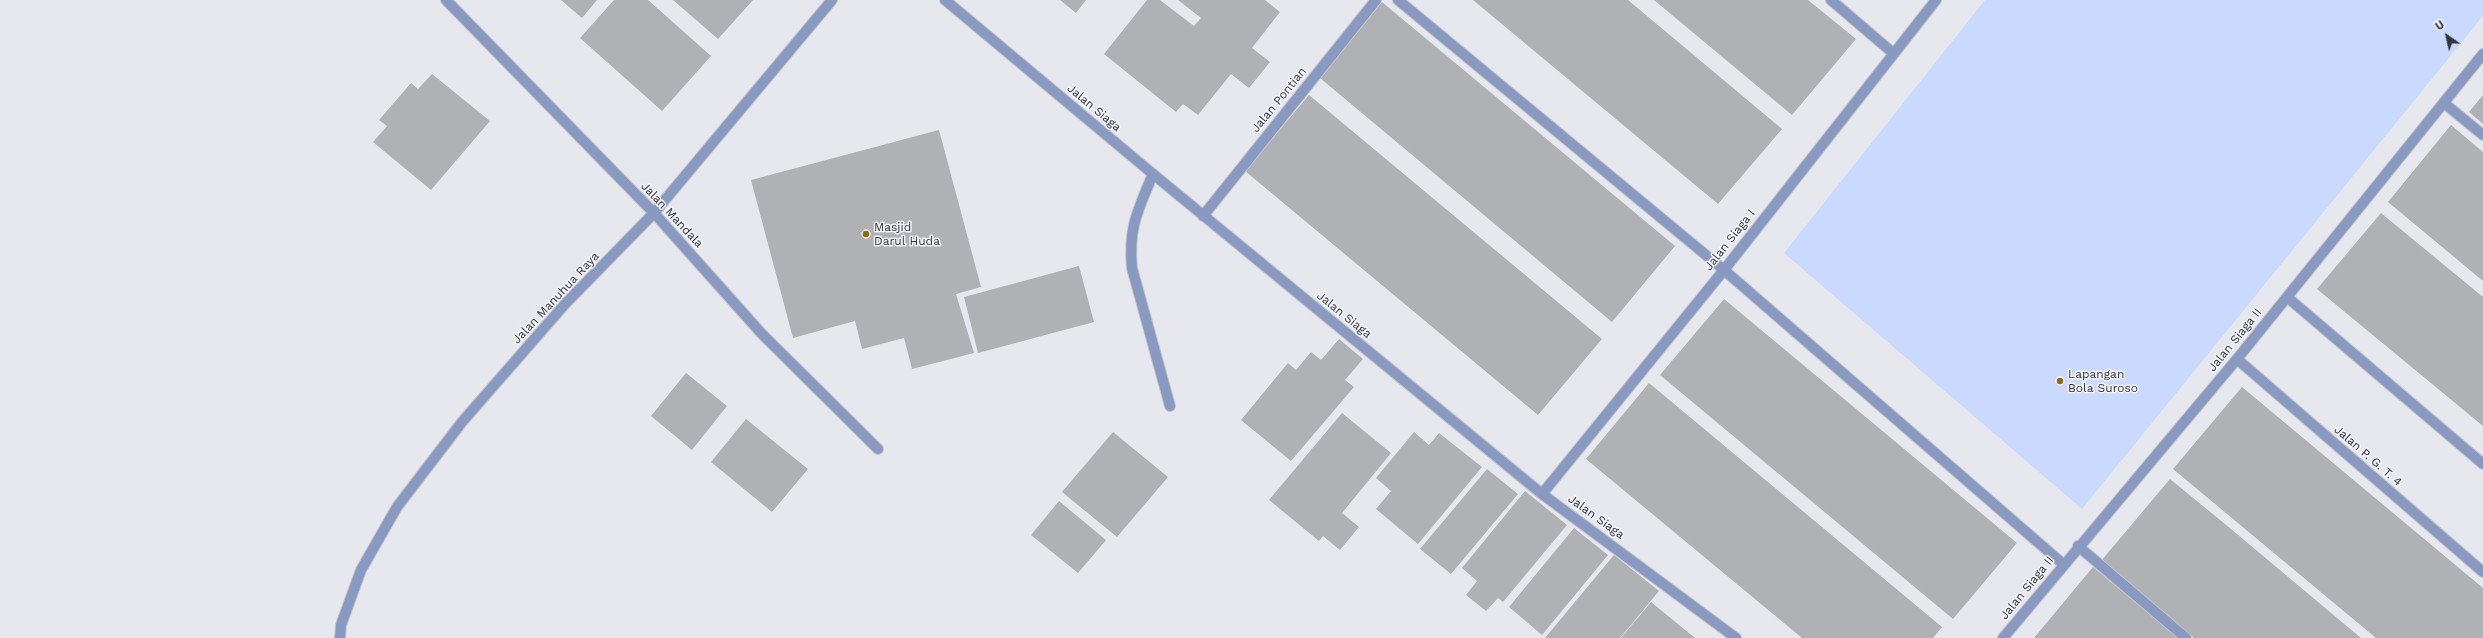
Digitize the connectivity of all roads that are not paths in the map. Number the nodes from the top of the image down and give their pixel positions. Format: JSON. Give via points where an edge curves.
{"nodes":[{"id":1,"x":446,"y":0,"type":"edge"},
{"id":2,"x":832,"y":0,"type":"edge"},
{"id":3,"x":945,"y":0,"type":"edge"},
{"id":4,"x":1376,"y":0,"type":"edge"},
{"id":5,"x":1398,"y":0,"type":"edge"},
{"id":6,"x":1831,"y":0,"type":"edge"},
{"id":7,"x":1936,"y":0,"type":"edge"},
{"id":8,"x":1893,"y":53,"type":"junction"},
{"id":9,"x":2483,"y":54,"type":"edge"},
{"id":10,"x":2444,"y":103,"type":"junction"},
{"id":11,"x":2483,"y":135,"type":"edge"},
{"id":12,"x":1153,"y":174,"type":"junction"},
{"id":13,"x":654,"y":213,"type":"junction"},
{"id":14,"x":1204,"y":216,"type":"junction"},
{"id":15,"x":1724,"y":270,"type":"junction"},
{"id":16,"x":2287,"y":297,"type":"junction"},
{"id":17,"x":2237,"y":359,"type":"junction"},
{"id":18,"x":1170,"y":406,"type":"dead end"},
{"id":19,"x":878,"y":449,"type":"dead end"},
{"id":20,"x":2483,"y":464,"type":"edge"},
{"id":21,"x":1542,"y":494,"type":"junction"},
{"id":22,"x":2078,"y":546,"type":"junction"},
{"id":23,"x":2063,"y":564,"type":"junction"},
{"id":24,"x":2483,"y":572,"type":"edge"},
{"id":25,"x":340,"y":638,"type":"edge"},
{"id":26,"x":1736,"y":638,"type":"edge"},
{"id":27,"x":2003,"y":638,"type":"edge"},
{"id":28,"x":2186,"y":638,"type":"edge"}],
"edges":[{"from":1,"to":13,"type":"street","name":"Jalan Mandala"},
{"from":2,"to":13,"type":"street","name":"Jalan Manuhua Raya"},
{"from":3,"to":12,"type":"street","name":"Jalan Siaga"},
{"from":4,"to":14,"type":"street","name":"Jalan Pontian"},
{"from":5,"to":15,"type":"street"},
{"from":6,"to":8,"type":"street"},
{"from":7,"to":8,"type":"street","name":"Jalan Siaga I"},
{"from":8,"to":15,"type":"street","name":"Jalan Siaga I"},
{"from":9,"to":10,"type":"street","name":"Jalan Siaga II"},
{"from":10,"to":11,"type":"street"},
{"from":10,"to":16,"type":"street","name":"Jalan Siaga II"},
{"from":12,"to":14,"type":"street","name":"Jalan Siaga"},
{"from":12,"to":18,"type":"street","via":[[1133,222],[1130,248],[1132,268]]},
{"from":13,"to":19,"type":"street","name":"Jalan Mandala","via":[[762,334]]},
{"from":13,"to":25,"type":"street","name":"Jalan Manuhua Raya","via":[[565,304],[467,416],[397,507],[361,570],[341,625]]},
{"from":14,"to":21,"type":"street","name":"Jalan Siaga"},
{"from":15,"to":21,"type":"street","name":"Jalan Siaga I"},
{"from":15,"to":23,"type":"street"},
{"from":16,"to":17,"type":"street","name":"Jalan Siaga II"},
{"from":16,"to":20,"type":"street"},
{"from":17,"to":22,"type":"street","name":"Jalan Siaga II"},
{"from":17,"to":24,"type":"street","name":"Jalan P. G. T. 4"},
{"from":21,"to":26,"type":"street","name":"Jalan Siaga"},
{"from":22,"to":23,"type":"street","name":"Jalan Siaga II"},
{"from":22,"to":28,"type":"street"},
{"from":23,"to":27,"type":"street","name":"Jalan Siaga II"}]}
